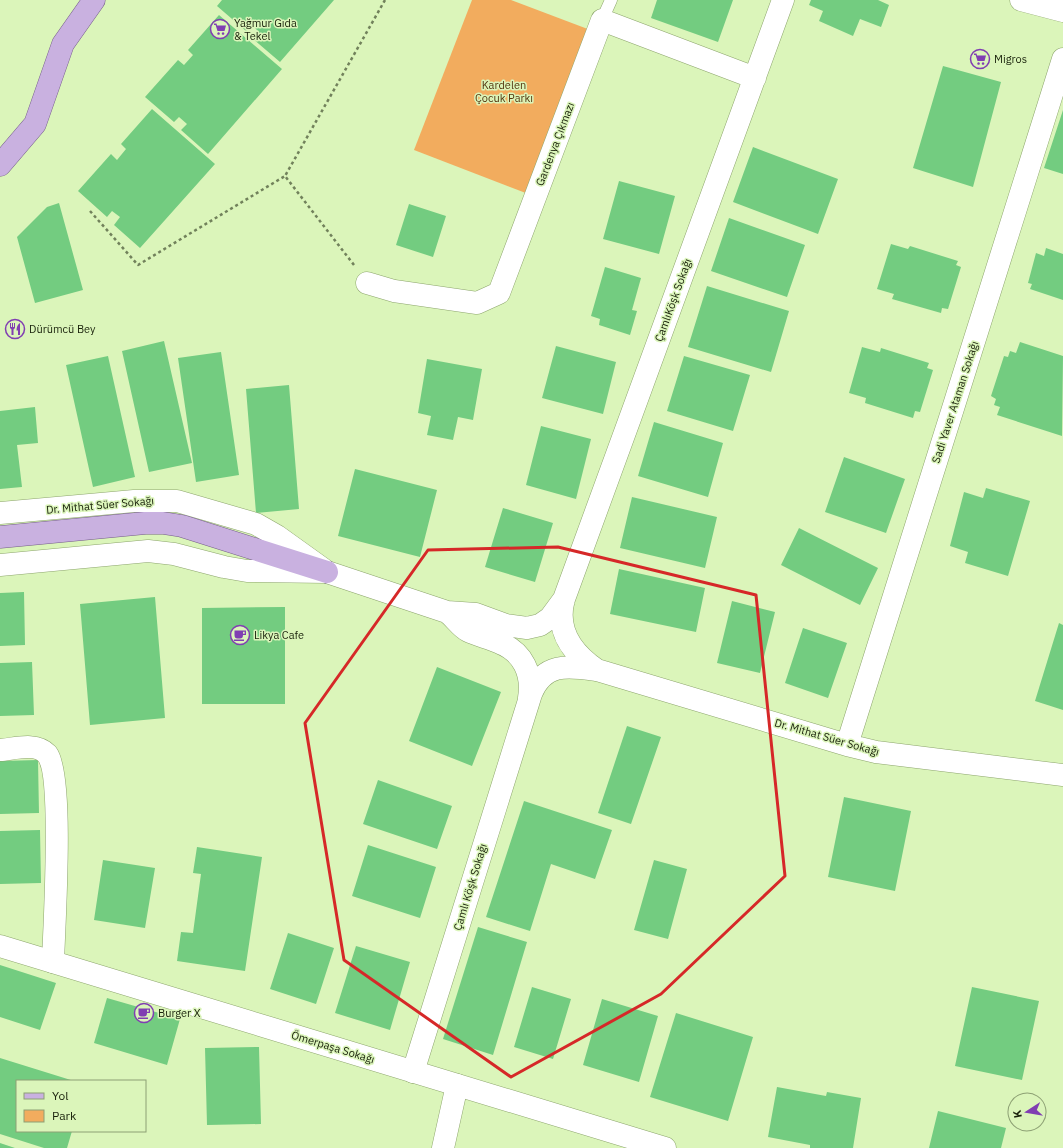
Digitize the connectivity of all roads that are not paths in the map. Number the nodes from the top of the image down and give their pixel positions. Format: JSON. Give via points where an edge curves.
{"nodes":[{"id":1,"x":94,"y":0,"type":"edge"},
{"id":2,"x":611,"y":0,"type":"edge"},
{"id":3,"x":784,"y":0,"type":"edge"},
{"id":4,"x":1021,"y":0,"type":"edge"},
{"id":5,"x":1063,"y":12,"type":"edge"},
{"id":6,"x":602,"y":20,"type":"junction"},
{"id":7,"x":1063,"y":59,"type":"edge"},
{"id":8,"x":755,"y":78,"type":"junction"},
{"id":9,"x":0,"y":166,"type":"edge"},
{"id":10,"x":367,"y":283,"type":"road end"},
{"id":11,"x":0,"y":514,"type":"edge"},
{"id":12,"x":0,"y":537,"type":"edge"},
{"id":13,"x":0,"y":565,"type":"edge"},
{"id":14,"x":327,"y":572,"type":"junction"},
{"id":15,"x":564,"y":599,"type":"junction"},
{"id":16,"x":448,"y":612,"type":"junction"},
{"id":17,"x":597,"y":670,"type":"junction"},
{"id":18,"x":528,"y":703,"type":"junction"},
{"id":19,"x":847,"y":745,"type":"junction"},
{"id":20,"x":0,"y":750,"type":"edge"},
{"id":21,"x":1063,"y":775,"type":"edge"},
{"id":22,"x":0,"y":946,"type":"edge"},
{"id":23,"x":53,"y":962,"type":"junction"},
{"id":24,"x":413,"y":1072,"type":"junction"},
{"id":25,"x":457,"y":1085,"type":"junction"},
{"id":26,"x":443,"y":1148,"type":"edge"},
{"id":27,"x":665,"y":1148,"type":"edge"}],
"edges":[{"from":1,"to":9,"type":"main road","via":[[63,44],[35,124]]},
{"from":2,"to":6,"type":"lane"},
{"from":3,"to":8,"type":"street","name":"ÇamlıKöşk Sokağı"},
{"from":4,"to":5,"type":"street"},
{"from":6,"to":8,"type":"street"},
{"from":6,"to":10,"type":"street","name":"Gardenya Çıkmazı","via":[[499,293],[477,303],[394,290]]},
{"from":7,"to":19,"type":"street","name":"Sadi Yaver Ataman Sokağı"},
{"from":8,"to":15,"type":"street","name":"ÇamlıKöşk Sokağı"},
{"from":11,"to":14,"type":"street","name":"Dr. Mithat Süer Sokağı","via":[[143,500],[177,501],[256,524]]},
{"from":12,"to":14,"type":"main road","name":"Dr. Mithat Süer Sokağı","via":[[163,523],[182,526]]},
{"from":13,"to":14,"type":"street","name":"Dr. Mithat Süer Sokağı","via":[[148,551],[174,554],[224,568],[247,571]]},
{"from":14,"to":16,"type":"street","name":"Dr. Mithat Süer Sokağı"},
{"from":15,"to":16,"type":"street","name":"Dr. Mithat Süer Sokağı","via":[[550,618],[540,625],[527,628],[506,625],[476,614]]},
{"from":15,"to":17,"type":"street","name":"Dr. Mithat Süer Sokağı","via":[[561,621],[568,641],[581,657]]},
{"from":16,"to":18,"type":"street","name":"Dr. Mithat Süer Sokağı","via":[[467,631],[500,642],[516,652],[528,675]]},
{"from":17,"to":18,"type":"street","name":"Dr. Mithat Süer Sokağı","via":[[563,667],[547,672],[535,684]]},
{"from":17,"to":19,"type":"street","name":"Dr. Mithat Süer Sokağı"},
{"from":18,"to":24,"type":"street","name":"Çamlı Köşk Sokağı"},
{"from":19,"to":21,"type":"street","name":"Dr. Mithat Süer Sokağı","via":[[898,756]]},
{"from":20,"to":23,"type":"street","via":[[31,747],[41,750],[51,761],[57,830]]},
{"from":22,"to":23,"type":"street","name":"Ömerpaşa Sokağı"},
{"from":23,"to":24,"type":"street","name":"Ömerpaşa Sokağı"},
{"from":24,"to":25,"type":"street","name":"Ömerpaşa Sokağı"},
{"from":25,"to":26,"type":"street"},
{"from":25,"to":27,"type":"street","name":"Ömerpaşa Sokağı"}]}
